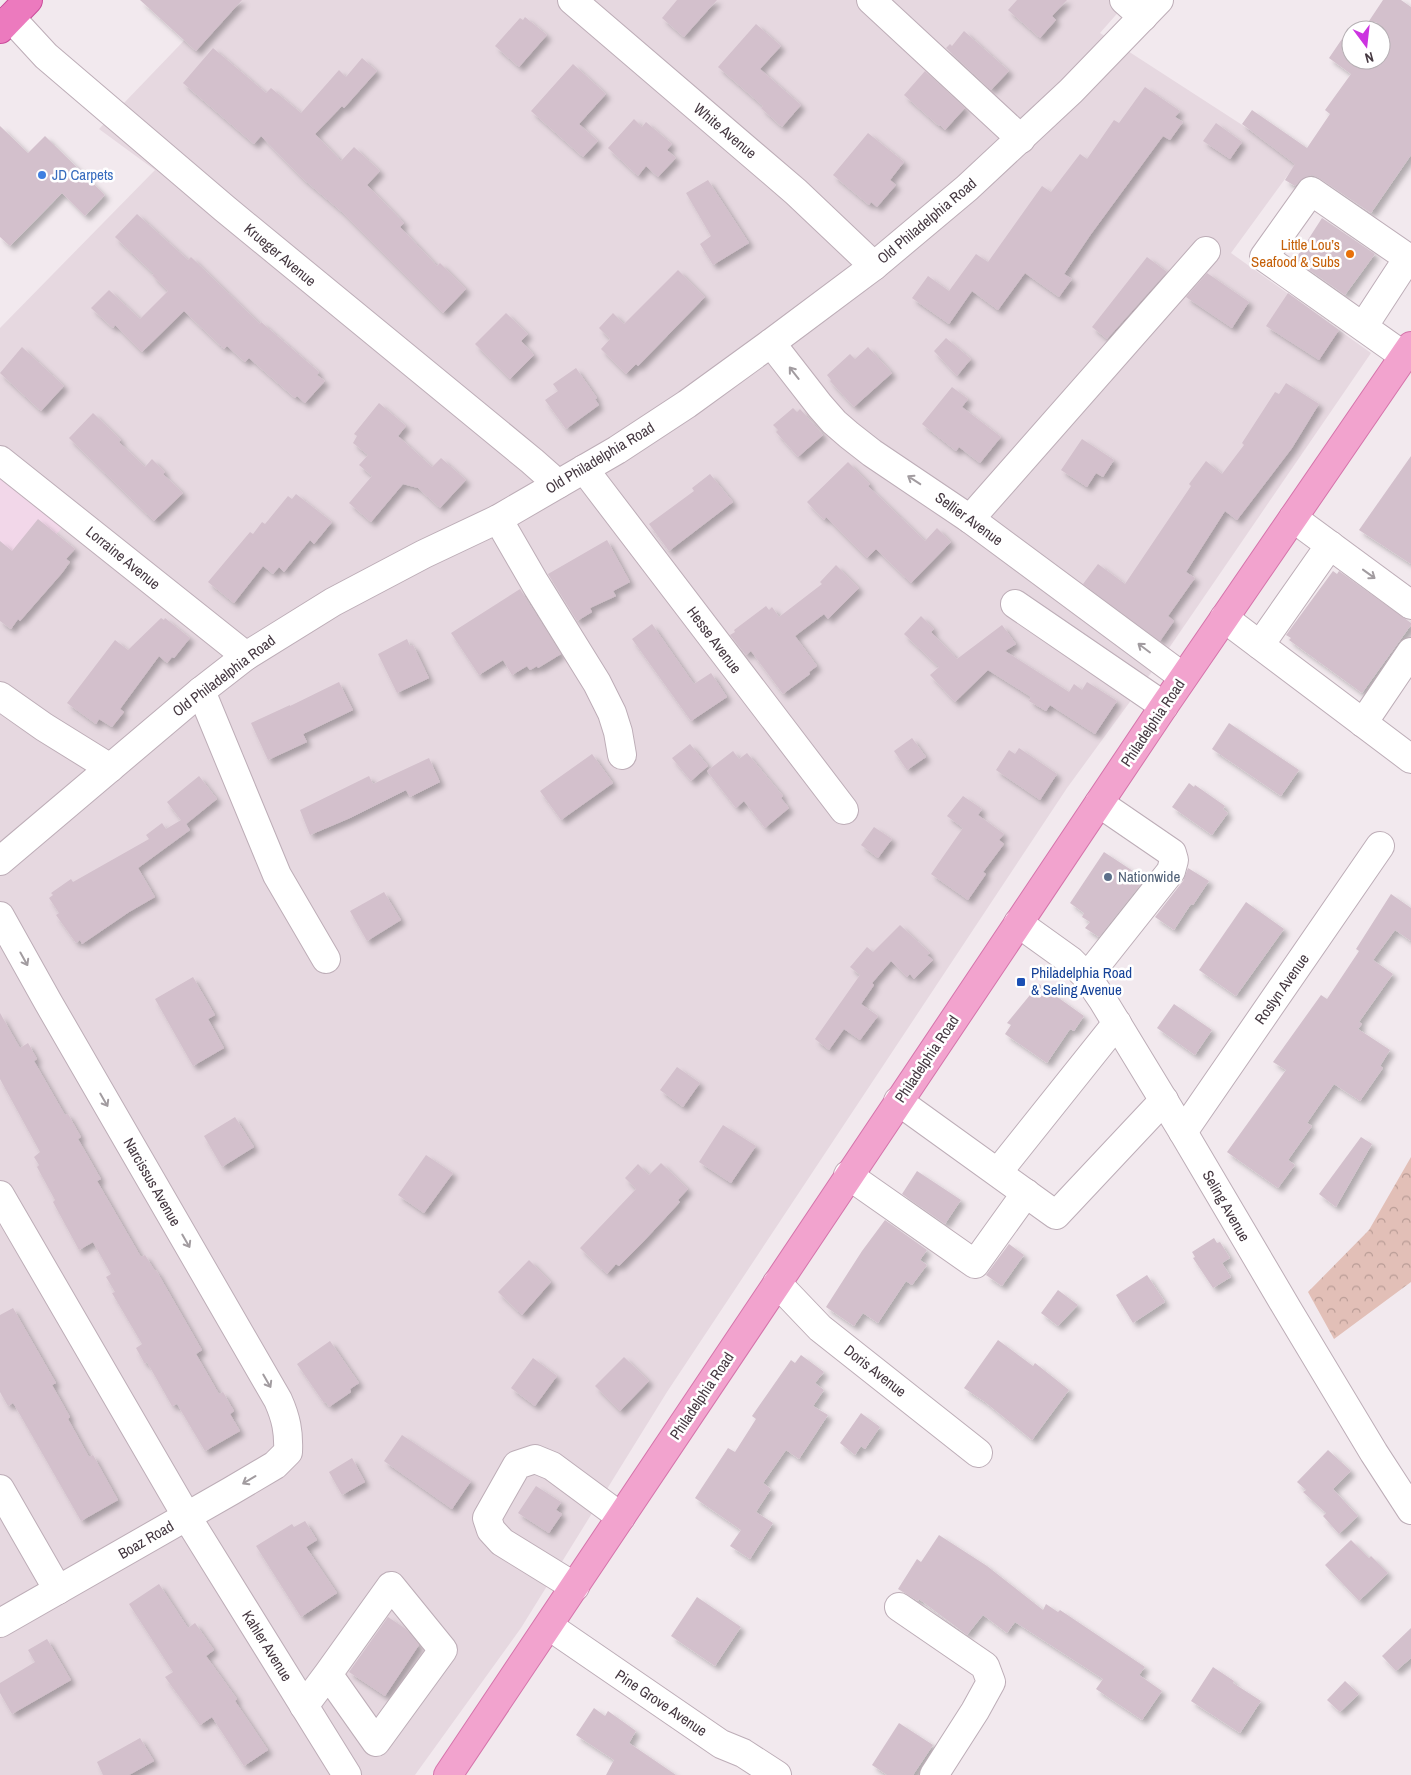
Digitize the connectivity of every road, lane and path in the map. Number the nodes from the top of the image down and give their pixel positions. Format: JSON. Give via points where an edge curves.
{"nodes":[{"id":1,"x":572,"y":0,"type":"edge"},
{"id":2,"x":871,"y":0,"type":"edge"},
{"id":3,"x":1142,"y":6,"type":"edge"},
{"id":4,"x":13,"y":15,"type":"edge"},
{"id":5,"x":1021,"y":139,"type":"junction"},
{"id":6,"x":1206,"y":252,"type":"dead end"},
{"id":7,"x":874,"y":266,"type":"junction"},
{"id":8,"x":1363,"y":327,"type":"junction"},
{"id":9,"x":771,"y":343,"type":"junction"},
{"id":10,"x":1408,"y":351,"type":"edge"},
{"id":11,"x":0,"y":460,"type":"edge"},
{"id":12,"x":584,"y":469,"type":"junction"},
{"id":13,"x":558,"y":484,"type":"junction"},
{"id":14,"x":970,"y":518,"type":"junction"},
{"id":15,"x":1292,"y":518,"type":"junction"},
{"id":16,"x":498,"y":519,"type":"junction"},
{"id":17,"x":1330,"y":545,"type":"junction"},
{"id":18,"x":1015,"y":604,"type":"dead end"},
{"id":19,"x":1411,"y":605,"type":"edge"},
{"id":20,"x":1224,"y":618,"type":"junction"},
{"id":21,"x":1260,"y":645,"type":"junction"},
{"id":22,"x":1411,"y":652,"type":"edge"},
{"id":23,"x":246,"y":656,"type":"junction"},
{"id":24,"x":1183,"y":677,"type":"junction"},
{"id":25,"x":200,"y":691,"type":"junction"},
{"id":26,"x":0,"y":696,"type":"edge"},
{"id":27,"x":1164,"y":706,"type":"junction"},
{"id":28,"x":1363,"y":723,"type":"junction"},
{"id":29,"x":622,"y":754,"type":"dead end"},
{"id":30,"x":1411,"y":759,"type":"edge"},
{"id":31,"x":110,"y":768,"type":"junction"},
{"id":32,"x":1099,"y":803,"type":"junction"},
{"id":33,"x":844,"y":810,"type":"dead end"},
{"id":34,"x":1380,"y":846,"type":"dead end"},
{"id":35,"x":0,"y":861,"type":"edge"},
{"id":36,"x":0,"y":916,"type":"edge"},
{"id":37,"x":1018,"y":923,"type":"junction"},
{"id":38,"x":326,"y":959,"type":"dead end"},
{"id":39,"x":1087,"y":977,"type":"junction"},
{"id":40,"x":1117,"y":1024,"type":"junction"},
{"id":41,"x":1164,"y":1100,"type":"junction"},
{"id":42,"x":898,"y":1101,"type":"junction"},
{"id":43,"x":1183,"y":1132,"type":"junction"},
{"id":44,"x":998,"y":1172,"type":"junction"},
{"id":45,"x":848,"y":1176,"type":"junction"},
{"id":46,"x":1026,"y":1193,"type":"junction"},
{"id":47,"x":0,"y":1195,"type":"edge"},
{"id":48,"x":777,"y":1283,"type":"junction"},
{"id":49,"x":288,"y":1452,"type":"joint"},
{"id":50,"x":978,"y":1452,"type":"dead end"},
{"id":51,"x":0,"y":1489,"type":"edge"},
{"id":52,"x":1411,"y":1510,"type":"edge"},
{"id":53,"x":187,"y":1517,"type":"junction"},
{"id":54,"x":621,"y":1517,"type":"junction"},
{"id":55,"x":575,"y":1587,"type":"junction"},
{"id":56,"x":58,"y":1590,"type":"junction"},
{"id":57,"x":899,"y":1607,"type":"dead end"},
{"id":58,"x":0,"y":1623,"type":"edge"},
{"id":59,"x":549,"y":1626,"type":"junction"},
{"id":60,"x":328,"y":1674,"type":"junction"},
{"id":61,"x":304,"y":1706,"type":"junction"},
{"id":62,"x":347,"y":1775,"type":"edge"},
{"id":63,"x":448,"y":1775,"type":"edge"},
{"id":64,"x":777,"y":1775,"type":"edge"},
{"id":65,"x":934,"y":1775,"type":"edge"}],
"edges":[{"from":1,"to":7,"type":"street","name":"White Avenue","via":[[796,192]]},
{"from":2,"to":5,"type":"street"},
{"from":3,"to":5,"type":"street","name":"Old Philadelphia Road"},
{"from":4,"to":13,"type":"street","name":"Krueger Avenue","via":[[46,56]]},
{"from":5,"to":7,"type":"street","name":"Old Philadelphia Road"},
{"from":6,"to":14,"type":"street"},
{"from":7,"to":9,"type":"street","name":"Old Philadelphia Road"},
{"from":8,"to":8,"type":"street","via":[[1264,257],[1311,191],[1408,258]]},
{"from":8,"to":10,"type":"street"},
{"from":9,"to":12,"type":"street","name":"Old Philadelphia Road","via":[[687,404]]},
{"from":14,"to":9,"type":"street","name":"Sellier Avenue","one_way":true,"via":[[872,454],[849,435],[820,406]]},
{"from":10,"to":15,"type":"main road","name":"Philadelphia Road"},
{"from":11,"to":23,"type":"street","name":"Lorraine Avenue"},
{"from":12,"to":13,"type":"street","name":"Old Philadelphia Road"},
{"from":12,"to":33,"type":"street","name":"Hesse Avenue"},
{"from":13,"to":16,"type":"street","name":"Old Philadelphia Road"},
{"from":24,"to":14,"type":"street","name":"Sellier Avenue","one_way":true},
{"from":15,"to":17,"type":"street"},
{"from":15,"to":20,"type":"main road","name":"Philadelphia Road"},
{"from":16,"to":23,"type":"street","name":"Old Philadelphia Road","via":[[357,589]]},
{"from":16,"to":29,"type":"street","via":[[597,683],[612,712]]},
{"from":17,"to":19,"type":"street","one_way":true},
{"from":17,"to":21,"type":"street"},
{"from":18,"to":27,"type":"street"},
{"from":20,"to":21,"type":"street"},
{"from":20,"to":24,"type":"main road","name":"Philadelphia Road"},
{"from":21,"to":28,"type":"street"},
{"from":22,"to":28,"type":"street"},
{"from":23,"to":25,"type":"street","name":"Old Philadelphia Road"},
{"from":24,"to":27,"type":"main road","name":"Philadelphia Road"},
{"from":25,"to":31,"type":"street","name":"Old Philadelphia Road"},
{"from":25,"to":38,"type":"street","via":[[277,875]]},
{"from":26,"to":31,"type":"street"},
{"from":27,"to":32,"type":"main road","name":"Philadelphia Road"},
{"from":28,"to":30,"type":"street"},
{"from":31,"to":35,"type":"street","name":"Old Philadelphia Road"},
{"from":32,"to":37,"type":"main road","name":"Philadelphia Road"},
{"from":32,"to":39,"type":"street","via":[[1172,853],[1174,860],[1171,871]]},
{"from":34,"to":43,"type":"street","name":"Roslyn Avenue"},
{"from":36,"to":49,"type":"street","name":"Narcissus Avenue","one_way":true,"via":[[278,1400],[288,1427]]},
{"from":37,"to":39,"type":"street","name":"Seling Avenue","via":[[1061,952]]},
{"from":37,"to":42,"type":"main road","name":"Philadelphia Road"},
{"from":39,"to":40,"type":"street","name":"Seling Avenue"},
{"from":40,"to":41,"type":"street","name":"Seling Avenue"},
{"from":40,"to":44,"type":"street"},
{"from":41,"to":43,"type":"street","name":"Seling Avenue"},
{"from":41,"to":46,"type":"street","via":[[1056,1215]]},
{"from":42,"to":44,"type":"street"},
{"from":42,"to":45,"type":"main road","name":"Philadelphia Road"},
{"from":43,"to":52,"type":"street","name":"Seling Avenue"},
{"from":44,"to":46,"type":"street"},
{"from":45,"to":46,"type":"street","via":[[975,1264]]},
{"from":45,"to":48,"type":"main road","name":"Philadelphia Road"},
{"from":47,"to":53,"type":"street","name":"Kahler Avenue"},
{"from":48,"to":50,"type":"street","name":"Doris Avenue","via":[[820,1328]]},
{"from":48,"to":54,"type":"main road","name":"Philadelphia Road"},
{"from":49,"to":53,"type":"street","name":"Boaz Road","one_way":true,"via":[[275,1465]]},
{"from":51,"to":56,"type":"street"},
{"from":53,"to":56,"type":"street","name":"Boaz Road"},
{"from":53,"to":61,"type":"street","name":"Kahler Avenue"},
{"from":54,"to":55,"type":"main road","name":"Philadelphia Road"},
{"from":54,"to":55,"type":"street","via":[[552,1466],[535,1459],[517,1465],[487,1518],[490,1530],[502,1542]]},
{"from":55,"to":59,"type":"main road","name":"Philadelphia Road"},
{"from":56,"to":58,"type":"street","name":"Boaz Road"},
{"from":57,"to":65,"type":"street","via":[[985,1666],[991,1682]]},
{"from":59,"to":63,"type":"main road","name":"Philadelphia Road"},
{"from":59,"to":64,"type":"street","name":"Pine Grove Avenue","via":[[721,1744],[743,1753]]},
{"from":60,"to":60,"type":"street","via":[[376,1742],[443,1650],[391,1586]]},
{"from":60,"to":61,"type":"street"},
{"from":61,"to":62,"type":"street","name":"Kahler Avenue"}]}
